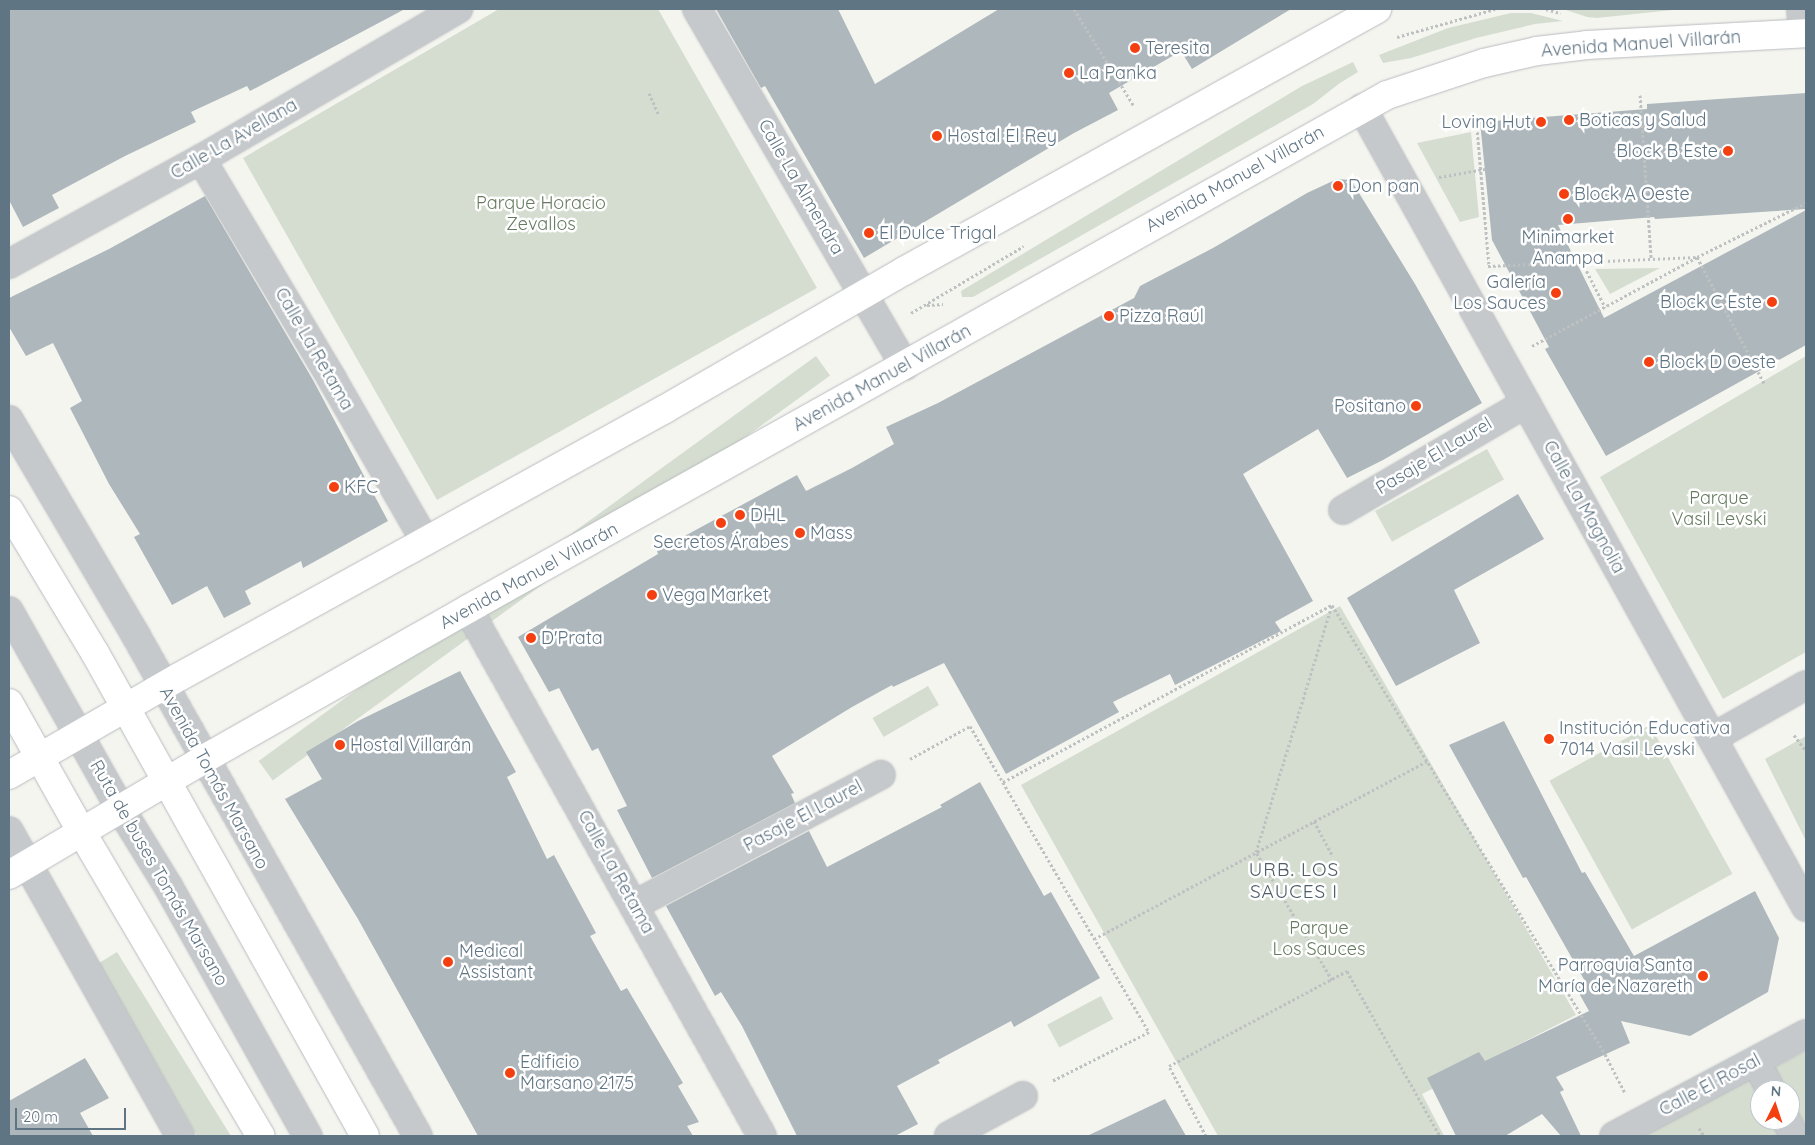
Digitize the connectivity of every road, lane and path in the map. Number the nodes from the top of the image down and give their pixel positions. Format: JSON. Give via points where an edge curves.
{"nodes":[{"id":1,"x":458,"y":9,"type":"edge"},
{"id":2,"x":697,"y":9,"type":"edge"},
{"id":3,"x":1074,"y":9,"type":"edge"},
{"id":4,"x":1377,"y":9,"type":"edge"},
{"id":5,"x":1804,"y":25,"type":"edge"},
{"id":6,"x":649,"y":93,"type":"dead end"},
{"id":7,"x":1640,"y":95,"type":"dead end"},
{"id":8,"x":1362,"y":108,"type":"junction"},
{"id":9,"x":659,"y":115,"type":"dead end"},
{"id":10,"x":1476,"y":117,"type":"dead end"},
{"id":11,"x":1150,"y":134,"type":"junction"},
{"id":12,"x":201,"y":159,"type":"junction"},
{"id":13,"x":1483,"y":169,"type":"junction"},
{"id":14,"x":1435,"y":178,"type":"dead end"},
{"id":15,"x":1806,"y":203,"type":"edge"},
{"id":16,"x":1651,"y":258,"type":"junction"},
{"id":17,"x":1697,"y":258,"type":"junction"},
{"id":18,"x":1582,"y":262,"type":"junction"},
{"id":19,"x":9,"y":264,"type":"edge"},
{"id":20,"x":1484,"y":266,"type":"dead end"},
{"id":21,"x":1489,"y":266,"type":"junction"},
{"id":22,"x":863,"y":295,"type":"junction"},
{"id":23,"x":1605,"y":306,"type":"junction"},
{"id":24,"x":1525,"y":350,"type":"dead end"},
{"id":25,"x":905,"y":366,"type":"junction"},
{"id":26,"x":1764,"y":383,"type":"dead end"},
{"id":27,"x":1526,"y":403,"type":"junction"},
{"id":28,"x":9,"y":420,"type":"edge"},
{"id":29,"x":9,"y":510,"type":"edge"},
{"id":30,"x":1343,"y":510,"type":"dead end"},
{"id":31,"x":424,"y":541,"type":"junction"},
{"id":32,"x":1332,"y":605,"type":"junction"},
{"id":33,"x":468,"y":609,"type":"junction"},
{"id":34,"x":9,"y":611,"type":"edge"},
{"id":35,"x":1806,"y":684,"type":"edge"},
{"id":36,"x":163,"y":687,"type":"junction"},
{"id":37,"x":9,"y":703,"type":"edge"},
{"id":38,"x":126,"y":708,"type":"junction"},
{"id":39,"x":79,"y":734,"type":"junction"},
{"id":40,"x":1794,"y":735,"type":"dead end"},
{"id":41,"x":1712,"y":738,"type":"junction"},
{"id":42,"x":1806,"y":751,"type":"edge"},
{"id":43,"x":39,"y":758,"type":"junction"},
{"id":44,"x":204,"y":759,"type":"junction"},
{"id":45,"x":1428,"y":761,"type":"junction"},
{"id":46,"x":9,"y":775,"type":"edge"},
{"id":47,"x":881,"y":775,"type":"joint"},
{"id":48,"x":166,"y":781,"type":"junction"},
{"id":49,"x":1003,"y":782,"type":"junction"},
{"id":50,"x":120,"y":808,"type":"junction"},
{"id":51,"x":1314,"y":822,"type":"junction"},
{"id":52,"x":9,"y":831,"type":"edge"},
{"id":53,"x":80,"y":831,"type":"junction"},
{"id":54,"x":1256,"y":852,"type":"junction"},
{"id":55,"x":1333,"y":856,"type":"dead end"},
{"id":56,"x":18,"y":870,"type":"edge"},
{"id":57,"x":634,"y":904,"type":"junction"},
{"id":58,"x":1806,"y":907,"type":"edge"},
{"id":59,"x":1094,"y":938,"type":"junction"},
{"id":60,"x":1332,"y":980,"type":"junction"},
{"id":61,"x":1806,"y":1034,"type":"edge"},
{"id":62,"x":1756,"y":1061,"type":"junction"},
{"id":63,"x":1766,"y":1080,"type":"edge"},
{"id":64,"x":1024,"y":1096,"type":"joint"},
{"id":65,"x":1640,"y":1122,"type":"junction"},
{"id":66,"x":180,"y":1136,"type":"edge"},
{"id":67,"x":260,"y":1136,"type":"edge"},
{"id":68,"x":308,"y":1136,"type":"edge"},
{"id":69,"x":365,"y":1136,"type":"edge"},
{"id":70,"x":418,"y":1136,"type":"edge"},
{"id":71,"x":762,"y":1136,"type":"edge"},
{"id":72,"x":949,"y":1136,"type":"edge"},
{"id":73,"x":1206,"y":1136,"type":"edge"},
{"id":74,"x":1440,"y":1136,"type":"edge"},
{"id":75,"x":1614,"y":1136,"type":"edge"}],
"edges":[{"from":1,"to":12,"type":"street","name":"Calle La Avellana"},
{"from":2,"to":22,"type":"street","name":"Calle La Almendra"},
{"from":3,"to":11,"type":"path"},
{"from":4,"to":11,"type":"main road"},
{"from":5,"to":8,"type":"main road","name":"Avenida Manuel Villarán","via":[[1537,51],[1484,63],[1392,93]]},
{"from":6,"to":9,"type":"path"},
{"from":7,"to":16,"type":"path"},
{"from":8,"to":25,"type":"main road","name":"Avenida Manuel Villarán"},
{"from":8,"to":27,"type":"street","name":"Calle La Magnolia"},
{"from":10,"to":13,"type":"path"},
{"from":11,"to":22,"type":"main road"},
{"from":12,"to":19,"type":"street","name":"Calle La Avellana"},
{"from":12,"to":31,"type":"street","name":"Calle La Retama"},
{"from":13,"to":14,"type":"path"},
{"from":13,"to":21,"type":"path"},
{"from":15,"to":17,"type":"path"},
{"from":16,"to":17,"type":"path"},
{"from":16,"to":18,"type":"path"},
{"from":17,"to":23,"type":"path"},
{"from":17,"to":26,"type":"path"},
{"from":18,"to":21,"type":"path"},
{"from":18,"to":23,"type":"path"},
{"from":20,"to":21,"type":"path"},
{"from":22,"to":25,"type":"street","name":"Calle La Almendra"},
{"from":22,"to":31,"type":"main road","via":[[665,409]]},
{"from":23,"to":24,"type":"path"},
{"from":25,"to":33,"type":"main road","name":"Avenida Manuel Villarán"},
{"from":27,"to":30,"type":"street","name":"Pasaje El Laurel"},
{"from":27,"to":41,"type":"street","name":"Calle La Magnolia"},
{"from":28,"to":36,"type":"street","name":"Avenida Tomás Marsano"},
{"from":29,"to":38,"type":"main road"},
{"from":31,"to":36,"type":"main road"},
{"from":32,"to":45,"type":"path"},
{"from":32,"to":49,"type":"path"},
{"from":32,"to":54,"type":"path"},
{"from":33,"to":44,"type":"main road","name":"Avenida Manuel Villarán"},
{"from":33,"to":57,"type":"street","name":"Calle La Retama"},
{"from":34,"to":39,"type":"street","name":"Ruta de buses Tomás Marsano"},
{"from":35,"to":41,"type":"street"},
{"from":36,"to":38,"type":"main road"},
{"from":36,"to":44,"type":"street","name":"Avenida Tomás Marsano"},
{"from":37,"to":43,"type":"main road"},
{"from":38,"to":39,"type":"main road"},
{"from":38,"to":48,"type":"main road"},
{"from":39,"to":43,"type":"main road"},
{"from":39,"to":50,"type":"street","name":"Ruta de buses Tomás Marsano"},
{"from":40,"to":42,"type":"path"},
{"from":41,"to":58,"type":"street","name":"Calle La Magnolia"},
{"from":43,"to":46,"type":"main road"},
{"from":43,"to":53,"type":"main road"},
{"from":44,"to":48,"type":"main road","name":"Avenida Manuel Villarán"},
{"from":44,"to":70,"type":"street","name":"Avenida Tomás Marsano"},
{"from":45,"to":51,"type":"path"},
{"from":45,"to":65,"type":"path","via":[[1605,1054]]},
{"from":47,"to":49,"type":"path","name":"Pasaje El Laurel","via":[[970,726]]},
{"from":47,"to":57,"type":"street","name":"Pasaje El Laurel"},
{"from":48,"to":50,"type":"main road","name":"Avenida Manuel Villarán"},
{"from":48,"to":69,"type":"main road"},
{"from":49,"to":59,"type":"path"},
{"from":50,"to":53,"type":"main road","name":"Avenida Manuel Villarán"},
{"from":50,"to":68,"type":"street","name":"Ruta de buses Tomás Marsano","via":[[168,886]]},
{"from":51,"to":54,"type":"path"},
{"from":51,"to":55,"type":"path"},
{"from":52,"to":56,"type":"street"},
{"from":53,"to":56,"type":"main road","name":"Avenida Manuel Villarán"},
{"from":53,"to":67,"type":"main road"},
{"from":54,"to":59,"type":"path"},
{"from":54,"to":60,"type":"path"},
{"from":56,"to":66,"type":"street"},
{"from":57,"to":71,"type":"street","name":"Calle La Retama"},
{"from":59,"to":64,"type":"path","via":[[1148,1032]]},
{"from":60,"to":73,"type":"path","via":[[1168,1066]]},
{"from":60,"to":74,"type":"path","via":[[1347,971]]},
{"from":61,"to":62,"type":"street","name":"Calle El Rosal"},
{"from":62,"to":63,"type":"street"},
{"from":62,"to":65,"type":"street","name":"Calle El Rosal"},
{"from":64,"to":72,"type":"street"},
{"from":65,"to":75,"type":"street","name":"Calle El Rosal"}]}
